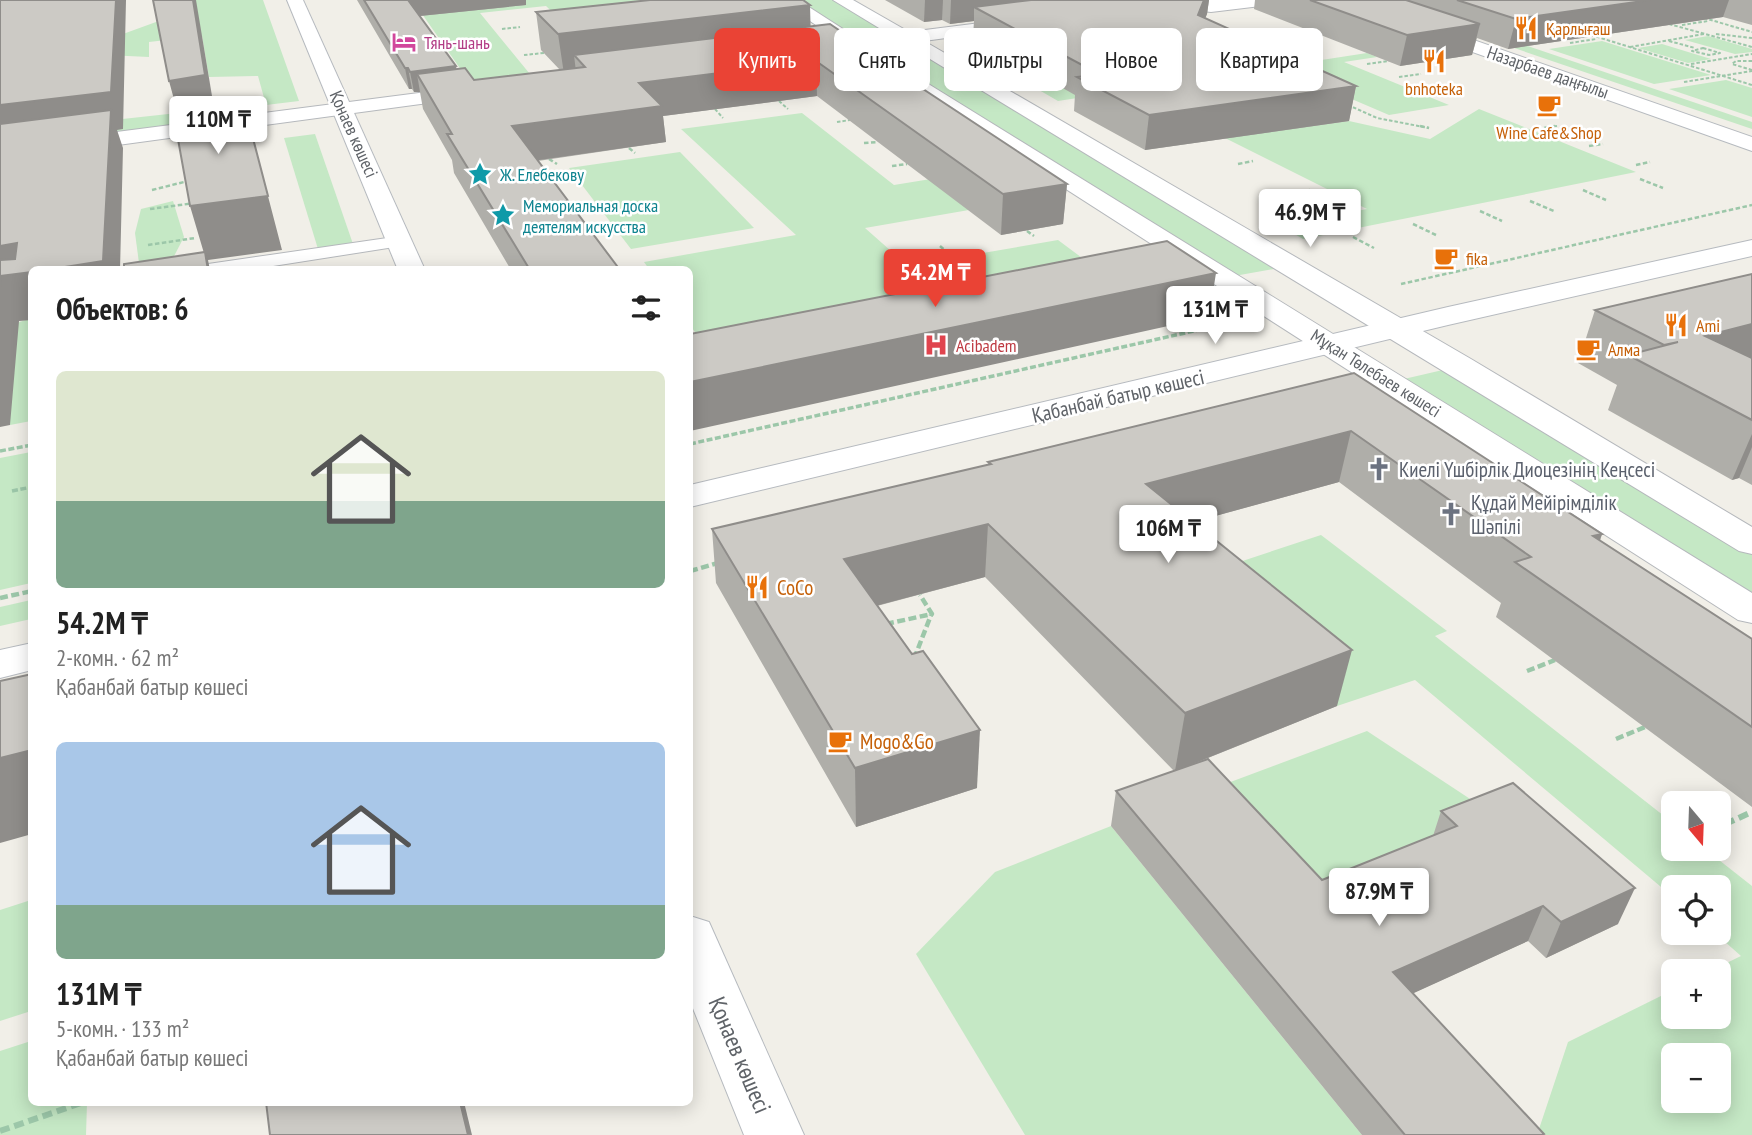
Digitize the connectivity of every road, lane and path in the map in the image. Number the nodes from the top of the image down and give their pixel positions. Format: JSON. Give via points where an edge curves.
{"nodes":[{"id":1,"x":295,"y":0,"type":"edge"},
{"id":2,"x":787,"y":0,"type":"edge"},
{"id":3,"x":841,"y":0,"type":"edge"},
{"id":4,"x":1198,"y":0,"type":"edge"},
{"id":5,"x":1269,"y":0,"type":"edge"},
{"id":6,"x":1343,"y":0,"type":"edge"},
{"id":7,"x":1173,"y":3,"type":"junction"},
{"id":8,"x":1150,"y":6,"type":"edge"},
{"id":9,"x":1700,"y":17,"type":"dead end"},
{"id":10,"x":1045,"y":20,"type":"edge"},
{"id":11,"x":1712,"y":20,"type":"junction"},
{"id":12,"x":1668,"y":24,"type":"dead end"},
{"id":13,"x":1679,"y":26,"type":"junction"},
{"id":14,"x":520,"y":27,"type":"dead end"},
{"id":15,"x":890,"y":28,"type":"edge"},
{"id":16,"x":502,"y":29,"type":"dead end"},
{"id":17,"x":834,"y":30,"type":"edge"},
{"id":18,"x":1752,"y":32,"type":"edge"},
{"id":19,"x":1706,"y":34,"type":"junction"},
{"id":20,"x":930,"y":35,"type":"edge"},
{"id":21,"x":1590,"y":35,"type":"edge"},
{"id":22,"x":1752,"y":37,"type":"edge"},
{"id":23,"x":1668,"y":40,"type":"junction"},
{"id":24,"x":834,"y":47,"type":"edge"},
{"id":25,"x":1629,"y":47,"type":"junction"},
{"id":26,"x":1752,"y":47,"type":"edge"},
{"id":27,"x":1695,"y":48,"type":"junction"},
{"id":28,"x":822,"y":49,"type":"edge"},
{"id":29,"x":544,"y":52,"type":"dead end"},
{"id":30,"x":930,"y":52,"type":"edge"},
{"id":31,"x":1752,"y":54,"type":"edge"},
{"id":32,"x":524,"y":55,"type":"dead end"},
{"id":33,"x":1717,"y":55,"type":"junction"},
{"id":34,"x":1728,"y":58,"type":"junction"},
{"id":35,"x":1389,"y":61,"type":"edge"},
{"id":36,"x":1736,"y":61,"type":"junction"},
{"id":37,"x":1752,"y":61,"type":"edge"},
{"id":38,"x":1367,"y":64,"type":"dead end"},
{"id":39,"x":1688,"y":65,"type":"junction"},
{"id":40,"x":1752,"y":71,"type":"edge"},
{"id":41,"x":1421,"y":74,"type":"dead end"},
{"id":42,"x":1723,"y":76,"type":"junction"},
{"id":43,"x":1399,"y":77,"type":"dead end"},
{"id":44,"x":1682,"y":83,"type":"dead end"},
{"id":45,"x":1752,"y":85,"type":"edge"},
{"id":46,"x":496,"y":89,"type":"edge"},
{"id":47,"x":1459,"y":89,"type":"dead end"},
{"id":48,"x":930,"y":91,"type":"edge"},
{"id":49,"x":1437,"y":92,"type":"dead end"},
{"id":50,"x":779,"y":101,"type":"edge"},
{"id":51,"x":1343,"y":103,"type":"edge"},
{"id":52,"x":342,"y":108,"type":"junction"},
{"id":53,"x":788,"y":108,"type":"dead end"},
{"id":54,"x":715,"y":109,"type":"edge"},
{"id":55,"x":723,"y":118,"type":"dead end"},
{"id":56,"x":850,"y":120,"type":"edge"},
{"id":57,"x":837,"y":122,"type":"dead end"},
{"id":58,"x":1557,"y":126,"type":"dead end"},
{"id":59,"x":1430,"y":128,"type":"dead end"},
{"id":60,"x":1544,"y":128,"type":"dead end"},
{"id":61,"x":878,"y":142,"type":"edge"},
{"id":62,"x":864,"y":143,"type":"dead end"},
{"id":63,"x":1603,"y":144,"type":"dead end"},
{"id":64,"x":1752,"y":144,"type":"edge"},
{"id":65,"x":1589,"y":146,"type":"dead end"},
{"id":66,"x":629,"y":148,"type":"edge"},
{"id":67,"x":635,"y":153,"type":"dead end"},
{"id":68,"x":0,"y":154,"type":"edge"},
{"id":69,"x":549,"y":159,"type":"edge"},
{"id":70,"x":1253,"y":161,"type":"dead end"},
{"id":71,"x":1650,"y":162,"type":"dead end"},
{"id":72,"x":557,"y":164,"type":"dead end"},
{"id":73,"x":907,"y":164,"type":"edge"},
{"id":74,"x":1238,"y":164,"type":"dead end"},
{"id":75,"x":1636,"y":165,"type":"dead end"},
{"id":76,"x":892,"y":166,"type":"dead end"},
{"id":77,"x":554,"y":174,"type":"dead end"},
{"id":78,"x":541,"y":176,"type":"edge"},
{"id":79,"x":1640,"y":179,"type":"dead end"},
{"id":80,"x":187,"y":181,"type":"edge"},
{"id":81,"x":1663,"y":188,"type":"dead end"},
{"id":82,"x":152,"y":190,"type":"dead end"},
{"id":83,"x":1310,"y":190,"type":"dead end"},
{"id":84,"x":1583,"y":190,"type":"dead end"},
{"id":85,"x":1294,"y":193,"type":"dead end"},
{"id":86,"x":1606,"y":200,"type":"dead end"},
{"id":87,"x":1530,"y":201,"type":"dead end"},
{"id":88,"x":1333,"y":202,"type":"dead end"},
{"id":89,"x":196,"y":203,"type":"edge"},
{"id":90,"x":1752,"y":205,"type":"edge"},
{"id":91,"x":150,"y":209,"type":"dead end"},
{"id":92,"x":1480,"y":211,"type":"dead end"},
{"id":93,"x":1554,"y":211,"type":"dead end"},
{"id":94,"x":1284,"y":221,"type":"dead end"},
{"id":95,"x":1502,"y":222,"type":"dead end"},
{"id":96,"x":1413,"y":224,"type":"dead end"},
{"id":97,"x":1027,"y":231,"type":"edge"},
{"id":98,"x":1436,"y":235,"type":"dead end"},
{"id":99,"x":1034,"y":236,"type":"dead end"},
{"id":100,"x":203,"y":237,"type":"edge"},
{"id":101,"x":1353,"y":237,"type":"dead end"},
{"id":102,"x":401,"y":241,"type":"junction"},
{"id":103,"x":148,"y":245,"type":"dead end"},
{"id":104,"x":940,"y":246,"type":"dead end"},
{"id":105,"x":1374,"y":248,"type":"dead end"},
{"id":106,"x":1752,"y":248,"type":"edge"},
{"id":107,"x":947,"y":252,"type":"dead end"},
{"id":108,"x":235,"y":266,"type":"edge"},
{"id":109,"x":410,"y":266,"type":"edge"},
{"id":110,"x":1398,"y":285,"type":"dead end"},
{"id":111,"x":1233,"y":322,"type":"dead end"},
{"id":112,"x":1397,"y":329,"type":"junction"},
{"id":113,"x":1330,"y":345,"type":"junction"},
{"id":114,"x":693,"y":443,"type":"edge"},
{"id":115,"x":28,"y":446,"type":"edge"},
{"id":116,"x":0,"y":451,"type":"edge"},
{"id":117,"x":28,"y":488,"type":"edge"},
{"id":118,"x":12,"y":491,"type":"dead end"},
{"id":119,"x":693,"y":495,"type":"edge"},
{"id":120,"x":1752,"y":543,"type":"edge"},
{"id":121,"x":730,"y":561,"type":"edge"},
{"id":122,"x":693,"y":569,"type":"edge"},
{"id":123,"x":28,"y":592,"type":"edge"},
{"id":124,"x":920,"y":595,"type":"dead end"},
{"id":125,"x":0,"y":598,"type":"edge"},
{"id":126,"x":1752,"y":611,"type":"edge"},
{"id":127,"x":932,"y":614,"type":"junction"},
{"id":128,"x":882,"y":625,"type":"edge"},
{"id":129,"x":28,"y":657,"type":"edge"},
{"id":130,"x":1556,"y":660,"type":"dead end"},
{"id":131,"x":0,"y":664,"type":"edge"},
{"id":132,"x":909,"y":671,"type":"edge"},
{"id":133,"x":1527,"y":671,"type":"dead end"},
{"id":134,"x":1645,"y":727,"type":"dead end"},
{"id":135,"x":1616,"y":739,"type":"dead end"},
{"id":136,"x":1752,"y":812,"type":"edge"},
{"id":137,"x":1731,"y":821,"type":"edge"},
{"id":138,"x":693,"y":944,"type":"edge"},
{"id":139,"x":72,"y":1106,"type":"edge"},
{"id":140,"x":0,"y":1131,"type":"edge"},
{"id":141,"x":774,"y":1135,"type":"edge"}],
"edges":[{"from":1,"to":52,"type":"street","name":"Қонаев көшесі"},
{"from":2,"to":17,"type":"street","name":"Мұқан Төлебаев көшесі"},
{"from":3,"to":15,"type":"street"},
{"from":4,"to":7,"type":"street"},
{"from":5,"to":7,"type":"street","via":[[1211,7]]},
{"from":6,"to":64,"type":"street","name":"Назарбаев даңғылы"},
{"from":7,"to":8,"type":"street"},
{"from":9,"to":11,"type":"path"},
{"from":10,"to":20,"type":"street"},
{"from":11,"to":13,"type":"path"},
{"from":11,"to":18,"type":"path"},
{"from":12,"to":13,"type":"path"},
{"from":13,"to":19,"type":"path"},
{"from":14,"to":16,"type":"path"},
{"from":19,"to":22,"type":"path"},
{"from":19,"to":23,"type":"path"},
{"from":19,"to":26,"type":"path"},
{"from":21,"to":25,"type":"path"},
{"from":23,"to":25,"type":"path"},
{"from":23,"to":27,"type":"path"},
{"from":24,"to":28,"type":"street"},
{"from":25,"to":39,"type":"path"},
{"from":27,"to":33,"type":"path","via":[[1717,51]]},
{"from":27,"to":33,"type":"path","via":[[1692,51]]},
{"from":29,"to":32,"type":"path"},
{"from":30,"to":112,"type":"street"},
{"from":31,"to":34,"type":"path"},
{"from":33,"to":34,"type":"path"},
{"from":34,"to":36,"type":"path"},
{"from":34,"to":39,"type":"path"},
{"from":35,"to":38,"type":"path"},
{"from":36,"to":37,"type":"path"},
{"from":36,"to":40,"type":"path","via":[[1732,64]]},
{"from":39,"to":42,"type":"path"},
{"from":40,"to":42,"type":"path"},
{"from":41,"to":43,"type":"path"},
{"from":42,"to":44,"type":"path"},
{"from":42,"to":45,"type":"path"},
{"from":46,"to":52,"type":"street"},
{"from":47,"to":49,"type":"path"},
{"from":48,"to":113,"type":"street","name":"Мұқан Төлебаев көшесі"},
{"from":50,"to":53,"type":"path"},
{"from":51,"to":59,"type":"path","via":[[1377,118]]},
{"from":52,"to":68,"type":"street"},
{"from":52,"to":102,"type":"street","name":"Қонаев көшесі"},
{"from":54,"to":55,"type":"path"},
{"from":56,"to":57,"type":"path"},
{"from":58,"to":60,"type":"path"},
{"from":61,"to":62,"type":"path"},
{"from":63,"to":65,"type":"path"},
{"from":66,"to":67,"type":"path"},
{"from":69,"to":72,"type":"path"},
{"from":70,"to":74,"type":"path"},
{"from":71,"to":75,"type":"path"},
{"from":73,"to":76,"type":"path"},
{"from":77,"to":78,"type":"path"},
{"from":79,"to":81,"type":"path"},
{"from":80,"to":82,"type":"path"},
{"from":83,"to":85,"type":"path"},
{"from":84,"to":86,"type":"path"},
{"from":87,"to":93,"type":"path"},
{"from":88,"to":94,"type":"path","via":[[1346,209]]},
{"from":89,"to":91,"type":"path"},
{"from":90,"to":110,"type":"path"},
{"from":92,"to":95,"type":"path"},
{"from":96,"to":98,"type":"path"},
{"from":97,"to":99,"type":"path"},
{"from":100,"to":103,"type":"path"},
{"from":101,"to":105,"type":"path"},
{"from":102,"to":108,"type":"lane"},
{"from":102,"to":109,"type":"street","name":"Қонаев көшесі"},
{"from":104,"to":107,"type":"path"},
{"from":106,"to":112,"type":"street","name":"Қабанбай батыр көшесі"},
{"from":111,"to":114,"type":"path"},
{"from":112,"to":113,"type":"street","name":"Қабанбай батыр көшесі"},
{"from":112,"to":120,"type":"street"},
{"from":113,"to":119,"type":"street","name":"Қабанбай батыр көшесі"},
{"from":113,"to":126,"type":"street","name":"Мұқан Төлебаев көшесі"},
{"from":115,"to":116,"type":"path"},
{"from":117,"to":118,"type":"path"},
{"from":121,"to":122,"type":"path"},
{"from":123,"to":125,"type":"path"},
{"from":124,"to":127,"type":"path"},
{"from":127,"to":128,"type":"path"},
{"from":127,"to":132,"type":"path"},
{"from":129,"to":131,"type":"street"},
{"from":130,"to":133,"type":"path"},
{"from":134,"to":135,"type":"path"},
{"from":136,"to":137,"type":"path"},
{"from":138,"to":141,"type":"street","name":"Қонаев көшесі"},
{"from":139,"to":140,"type":"path"}]}
